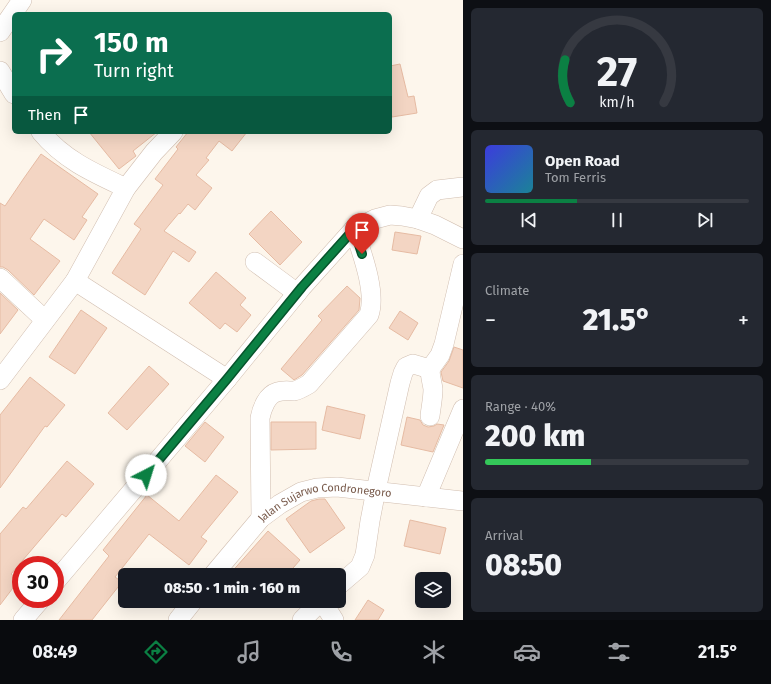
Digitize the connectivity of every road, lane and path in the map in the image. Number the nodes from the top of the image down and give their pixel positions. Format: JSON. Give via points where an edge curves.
{"nodes":[{"id":1,"x":22,"y":0,"type":"edge"},
{"id":2,"x":14,"y":12,"type":"edge"},
{"id":3,"x":12,"y":15,"type":"edge"},
{"id":4,"x":0,"y":32,"type":"edge"},
{"id":5,"x":0,"y":71,"type":"edge"},
{"id":6,"x":12,"y":91,"type":"edge"},
{"id":7,"x":43,"y":134,"type":"edge"},
{"id":8,"x":171,"y":134,"type":"edge"},
{"id":9,"x":463,"y":187,"type":"edge"},
{"id":10,"x":126,"y":188,"type":"junction"},
{"id":11,"x":418,"y":219,"type":"junction"},
{"id":12,"x":354,"y":229,"type":"junction"},
{"id":13,"x":463,"y":239,"type":"edge"},
{"id":14,"x":255,"y":262,"type":"dead end"},
{"id":15,"x":463,"y":264,"type":"edge"},
{"id":16,"x":0,"y":278,"type":"edge"},
{"id":17,"x":75,"y":281,"type":"junction"},
{"id":18,"x":297,"y":293,"type":"junction"},
{"id":19,"x":45,"y":320,"type":"junction"},
{"id":20,"x":430,"y":369,"type":"junction"},
{"id":21,"x":227,"y":379,"type":"junction"},
{"id":22,"x":0,"y":380,"type":"edge"},
{"id":23,"x":463,"y":409,"type":"edge"},
{"id":24,"x":430,"y":416,"type":"dead end"},
{"id":25,"x":376,"y":490,"type":"junction"},
{"id":26,"x":426,"y":497,"type":"junction"},
{"id":27,"x":463,"y":501,"type":"edge"},
{"id":28,"x":261,"y":518,"type":"junction"},
{"id":29,"x":220,"y":568,"type":"edge"},
{"id":30,"x":64,"y":571,"type":"edge"},
{"id":31,"x":346,"y":579,"type":"edge"},
{"id":32,"x":33,"y":608,"type":"edge"},
{"id":33,"x":187,"y":608,"type":"edge"},
{"id":34,"x":314,"y":608,"type":"edge"},
{"id":35,"x":326,"y":608,"type":"edge"},
{"id":36,"x":23,"y":620,"type":"edge"},
{"id":37,"x":178,"y":620,"type":"edge"},
{"id":38,"x":302,"y":620,"type":"edge"},
{"id":39,"x":334,"y":620,"type":"edge"}],
"edges":[{"from":1,"to":2,"type":"street"},
{"from":3,"to":4,"type":"street"},
{"from":5,"to":6,"type":"street"},
{"from":7,"to":10,"type":"street","via":[[61,152]]},
{"from":8,"to":10,"type":"street"},
{"from":9,"to":11,"type":"street","via":[[437,190],[429,196]]},
{"from":10,"to":17,"type":"street"},
{"from":11,"to":12,"type":"street","via":[[390,215]]},
{"from":11,"to":13,"type":"street"},
{"from":12,"to":18,"type":"street"},
{"from":12,"to":28,"type":"street","via":[[370,284],[371,310],[309,384],[294,391],[275,392],[262,408]]},
{"from":14,"to":18,"type":"street"},
{"from":15,"to":20,"type":"street","via":[[444,344]]},
{"from":16,"to":19,"type":"street"},
{"from":17,"to":19,"type":"street"},
{"from":17,"to":21,"type":"street"},
{"from":18,"to":21,"type":"street"},
{"from":19,"to":22,"type":"street"},
{"from":20,"to":24,"type":"street","via":[[433,388]]},
{"from":20,"to":25,"type":"street","via":[[413,364],[406,367],[403,373]]},
{"from":21,"to":30,"type":"street"},
{"from":23,"to":26,"type":"street"},
{"from":25,"to":26,"type":"street","name":"Jalan Sujarwo Condronegoro"},
{"from":25,"to":28,"type":"street","name":"Jalan Sujarwo Condronegoro","via":[[337,486],[316,488],[301,492]]},
{"from":25,"to":31,"type":"street","via":[[365,555],[360,566]]},
{"from":26,"to":27,"type":"street","name":"Jalan Sujarwo Condronegoro"},
{"from":28,"to":29,"type":"street","name":"Jalan Sujarwo Condronegoro"},
{"from":32,"to":36,"type":"street"},
{"from":33,"to":37,"type":"street"},
{"from":34,"to":38,"type":"street"},
{"from":35,"to":39,"type":"street"}]}
